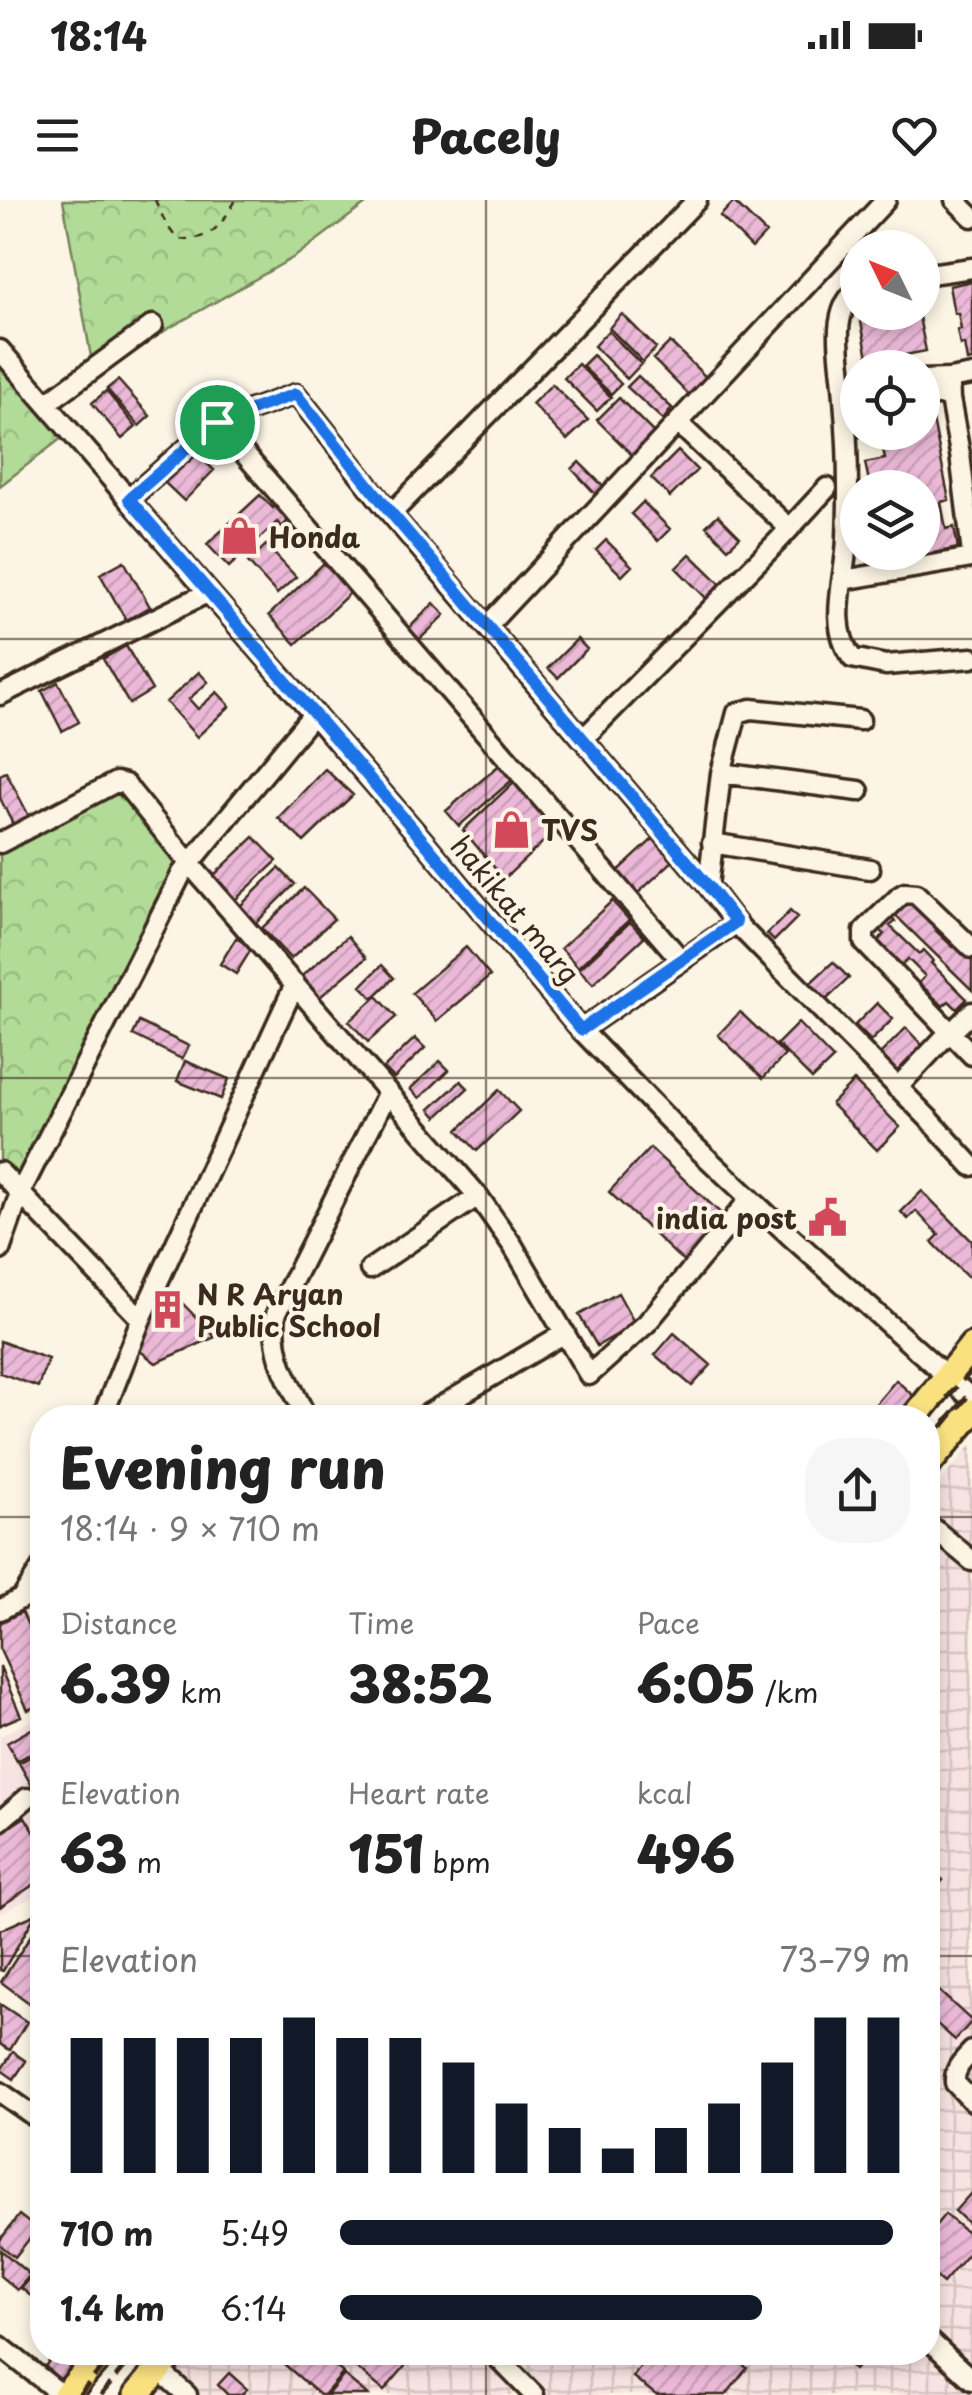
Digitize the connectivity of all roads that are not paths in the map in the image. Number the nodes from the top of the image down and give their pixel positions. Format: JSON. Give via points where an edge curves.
{"nodes":[{"id":1,"x":696,"y":200,"type":"edge"},
{"id":2,"x":886,"y":200,"type":"edge"},
{"id":3,"x":955,"y":200,"type":"edge"},
{"id":4,"x":972,"y":217,"type":"edge"},
{"id":5,"x":972,"y":268,"type":"edge"},
{"id":6,"x":940,"y":272,"type":"edge"},
{"id":7,"x":840,"y":323,"type":"edge"},
{"id":8,"x":153,"y":324,"type":"dead end"},
{"id":9,"x":0,"y":350,"type":"edge"},
{"id":10,"x":843,"y":350,"type":"edge"},
{"id":11,"x":972,"y":375,"type":"edge"},
{"id":12,"x":940,"y":379,"type":"edge"},
{"id":13,"x":949,"y":379,"type":"junction"},
{"id":14,"x":940,"y":395,"type":"edge"},
{"id":15,"x":950,"y":399,"type":"junction"},
{"id":16,"x":47,"y":404,"type":"junction"},
{"id":17,"x":217,"y":422,"type":"junction"},
{"id":18,"x":678,"y":423,"type":"junction"},
{"id":19,"x":849,"y":450,"type":"edge"},
{"id":20,"x":827,"y":488,"type":"dead end"},
{"id":21,"x":129,"y":499,"type":"junction"},
{"id":22,"x":392,"y":514,"type":"junction"},
{"id":23,"x":789,"y":528,"type":"junction"},
{"id":24,"x":972,"y":556,"type":"edge"},
{"id":25,"x":843,"y":580,"type":"junction"},
{"id":26,"x":209,"y":592,"type":"junction"},
{"id":27,"x":488,"y":625,"type":"junction"},
{"id":28,"x":972,"y":658,"type":"edge"},
{"id":29,"x":0,"y":695,"type":"edge"},
{"id":30,"x":314,"y":713,"type":"junction"},
{"id":31,"x":860,"y":720,"type":"dead end"},
{"id":32,"x":584,"y":738,"type":"junction"},
{"id":33,"x":721,"y":772,"type":"junction"},
{"id":34,"x":859,"y":791,"type":"dead end"},
{"id":35,"x":0,"y":843,"type":"edge"},
{"id":36,"x":712,"y":843,"type":"junction"},
{"id":37,"x":189,"y":863,"type":"junction"},
{"id":38,"x":870,"y":868,"type":"dead end"},
{"id":39,"x":708,"y":886,"type":"junction"},
{"id":40,"x":736,"y":922,"type":"junction"},
{"id":41,"x":972,"y":948,"type":"edge"},
{"id":42,"x":682,"y":960,"type":"junction"},
{"id":43,"x":295,"y":984,"type":"junction"},
{"id":44,"x":972,"y":1012,"type":"edge"},
{"id":45,"x":581,"y":1030,"type":"junction"},
{"id":46,"x":947,"y":1036,"type":"junction"},
{"id":47,"x":972,"y":1055,"type":"edge"},
{"id":48,"x":897,"y":1088,"type":"junction"},
{"id":49,"x":387,"y":1094,"type":"junction"},
{"id":50,"x":972,"y":1166,"type":"edge"},
{"id":51,"x":0,"y":1172,"type":"edge"},
{"id":52,"x":20,"y":1193,"type":"junction"},
{"id":53,"x":478,"y":1196,"type":"junction"},
{"id":54,"x":750,"y":1198,"type":"junction"},
{"id":55,"x":0,"y":1250,"type":"edge"},
{"id":56,"x":370,"y":1268,"type":"dead end"},
{"id":57,"x":141,"y":1319,"type":"junction"},
{"id":58,"x":565,"y":1333,"type":"junction"},
{"id":59,"x":972,"y":1346,"type":"edge"},
{"id":60,"x":948,"y":1378,"type":"junction"},
{"id":61,"x":972,"y":1398,"type":"edge"},
{"id":62,"x":107,"y":1405,"type":"edge"},
{"id":63,"x":301,"y":1405,"type":"edge"},
{"id":64,"x":443,"y":1405,"type":"edge"},
{"id":65,"x":925,"y":1405,"type":"edge"},
{"id":66,"x":972,"y":1412,"type":"edge"},
{"id":67,"x":940,"y":1450,"type":"edge"},
{"id":68,"x":940,"y":1534,"type":"edge"},
{"id":69,"x":972,"y":1561,"type":"edge"},
{"id":70,"x":30,"y":1586,"type":"edge"},
{"id":71,"x":0,"y":1610,"type":"edge"},
{"id":72,"x":28,"y":1798,"type":"dead end"},
{"id":73,"x":0,"y":1821,"type":"edge"},
{"id":74,"x":972,"y":2051,"type":"edge"},
{"id":75,"x":0,"y":2092,"type":"edge"},
{"id":76,"x":972,"y":2101,"type":"edge"},
{"id":77,"x":30,"y":2113,"type":"edge"},
{"id":78,"x":0,"y":2346,"type":"edge"},
{"id":79,"x":940,"y":2350,"type":"edge"},
{"id":80,"x":91,"y":2365,"type":"edge"},
{"id":81,"x":163,"y":2365,"type":"edge"},
{"id":82,"x":169,"y":2365,"type":"edge"},
{"id":83,"x":505,"y":2365,"type":"edge"},
{"id":84,"x":972,"y":2380,"type":"edge"},
{"id":85,"x":64,"y":2395,"type":"edge"},
{"id":86,"x":137,"y":2395,"type":"edge"},
{"id":87,"x":188,"y":2395,"type":"edge"},
{"id":88,"x":534,"y":2395,"type":"edge"}],
"edges":[{"from":1,"to":22,"type":"street"},
{"from":2,"to":18,"type":"street"},
{"from":3,"to":4,"type":"street"},
{"from":5,"to":6,"type":"street"},
{"from":7,"to":10,"type":"street"},
{"from":8,"to":16,"type":"street"},
{"from":9,"to":16,"type":"street","name":"hakikat marg"},
{"from":11,"to":13,"type":"street"},
{"from":12,"to":13,"type":"street"},
{"from":13,"to":15,"type":"street"},
{"from":14,"to":15,"type":"street"},
{"from":15,"to":24,"type":"street"},
{"from":16,"to":21,"type":"street","name":"hakikat marg"},
{"from":17,"to":21,"type":"street"},
{"from":17,"to":22,"type":"street","via":[[296,394]]},
{"from":17,"to":42,"type":"street"},
{"from":18,"to":23,"type":"street"},
{"from":18,"to":27,"type":"street"},
{"from":19,"to":25,"type":"street"},
{"from":20,"to":23,"type":"street"},
{"from":21,"to":26,"type":"street","name":"hakikat marg"},
{"from":22,"to":27,"type":"street"},
{"from":23,"to":32,"type":"street"},
{"from":24,"to":25,"type":"street"},
{"from":25,"to":28,"type":"street","via":[[841,638],[852,658],[886,666]]},
{"from":26,"to":29,"type":"street"},
{"from":26,"to":30,"type":"street","name":"hakikat marg"},
{"from":27,"to":32,"type":"street"},
{"from":30,"to":37,"type":"street"},
{"from":30,"to":45,"type":"street","name":"hakikat marg"},
{"from":31,"to":33,"type":"street","via":[[742,710]]},
{"from":32,"to":39,"type":"street"},
{"from":33,"to":34,"type":"street"},
{"from":33,"to":36,"type":"street"},
{"from":35,"to":37,"type":"street","via":[[116,782],[134,792]]},
{"from":36,"to":38,"type":"street"},
{"from":36,"to":39,"type":"street"},
{"from":37,"to":43,"type":"street"},
{"from":37,"to":52,"type":"street"},
{"from":39,"to":40,"type":"street"},
{"from":40,"to":42,"type":"street"},
{"from":40,"to":48,"type":"street"},
{"from":41,"to":46,"type":"street","via":[[910,893],[864,931],[864,942]]},
{"from":42,"to":45,"type":"street"},
{"from":43,"to":49,"type":"street"},
{"from":43,"to":57,"type":"street"},
{"from":44,"to":46,"type":"street"},
{"from":45,"to":54,"type":"street","name":"hakikat marg"},
{"from":46,"to":47,"type":"street"},
{"from":46,"to":48,"type":"street"},
{"from":48,"to":50,"type":"street"},
{"from":49,"to":53,"type":"street"},
{"from":49,"to":63,"type":"street","via":[[276,1314],[276,1351]]},
{"from":51,"to":52,"type":"street"},
{"from":52,"to":55,"type":"street"},
{"from":52,"to":57,"type":"street"},
{"from":53,"to":56,"type":"street"},
{"from":53,"to":58,"type":"street"},
{"from":54,"to":58,"type":"street","via":[[647,1323],[589,1375]]},
{"from":54,"to":60,"type":"street","name":"hakikat marg"},
{"from":57,"to":62,"type":"street"},
{"from":58,"to":64,"type":"street"},
{"from":59,"to":60,"type":"highway"},
{"from":60,"to":61,"type":"street","name":"hakikat marg"},
{"from":60,"to":65,"type":"highway"},
{"from":66,"to":67,"type":"highway"},
{"from":68,"to":69,"type":"street"},
{"from":70,"to":71,"type":"street"},
{"from":72,"to":73,"type":"street"},
{"from":74,"to":76,"type":"street","via":[[954,2073]]},
{"from":75,"to":77,"type":"street"},
{"from":78,"to":85,"type":"street"},
{"from":79,"to":84,"type":"street"},
{"from":80,"to":85,"type":"highway"},
{"from":81,"to":86,"type":"highway"},
{"from":82,"to":87,"type":"street"},
{"from":83,"to":88,"type":"street"}]}
